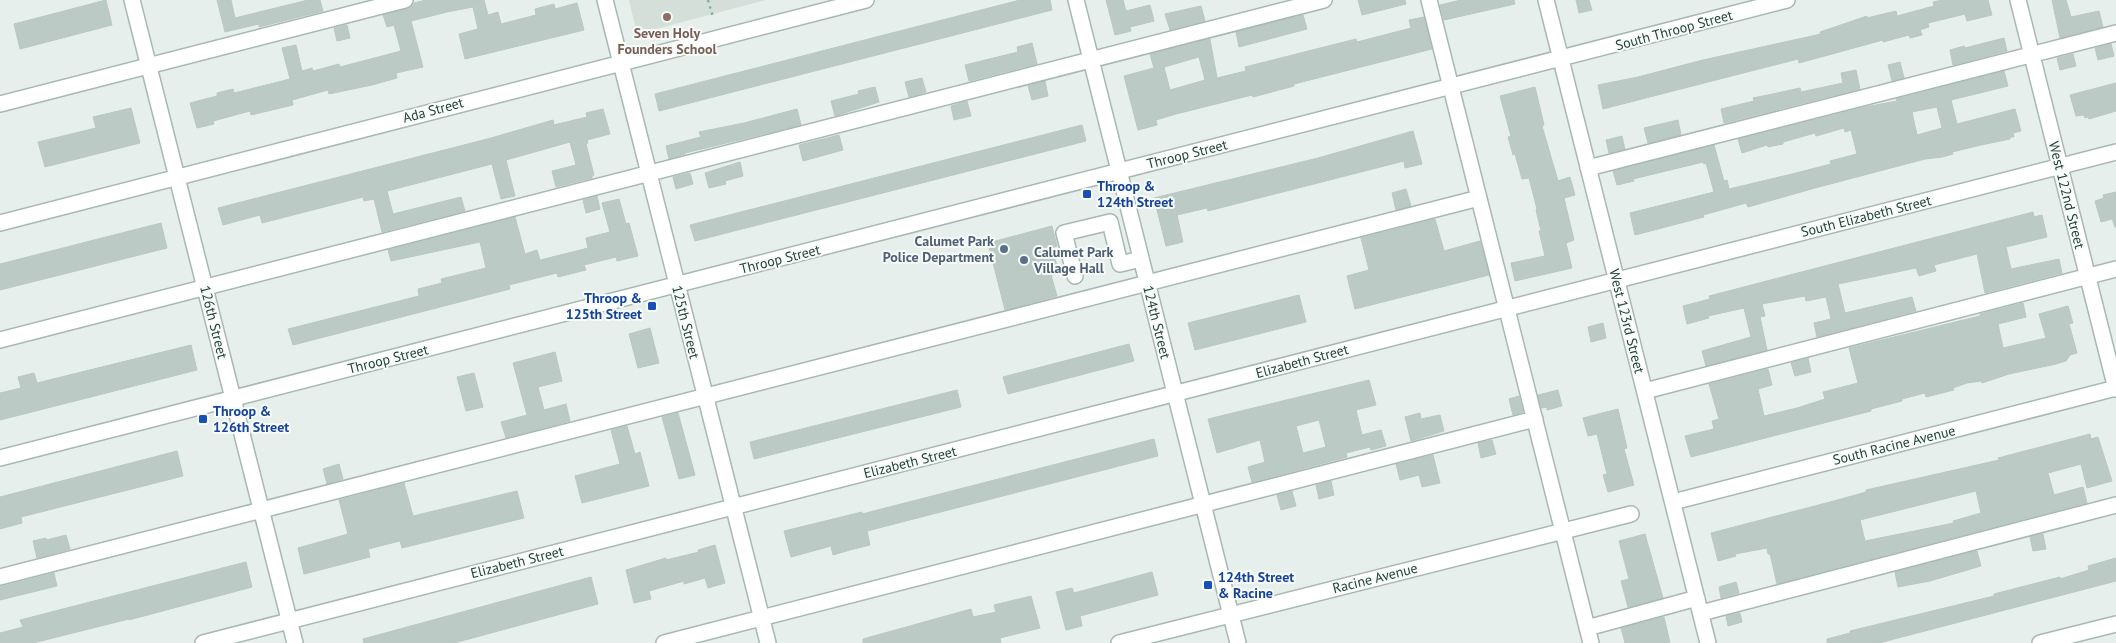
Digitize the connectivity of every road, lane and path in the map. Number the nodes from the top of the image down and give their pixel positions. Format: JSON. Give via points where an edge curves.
{"nodes":[{"id":1,"x":132,"y":0,"type":"edge"},
{"id":2,"x":405,"y":0,"type":"edge"},
{"id":3,"x":605,"y":0,"type":"edge"},
{"id":4,"x":708,"y":0,"type":"edge"},
{"id":5,"x":866,"y":0,"type":"edge"},
{"id":6,"x":1076,"y":0,"type":"edge"},
{"id":7,"x":1324,"y":0,"type":"edge"},
{"id":8,"x":1429,"y":0,"type":"edge"},
{"id":9,"x":1546,"y":0,"type":"edge"},
{"id":10,"x":1787,"y":0,"type":"edge"},
{"id":11,"x":2018,"y":0,"type":"edge"},
{"id":12,"x":713,"y":17,"type":"dead end"},
{"id":13,"x":2116,"y":33,"type":"edge"},
{"id":14,"x":2032,"y":54,"type":"junction"},
{"id":15,"x":1561,"y":59,"type":"junction"},
{"id":16,"x":1091,"y":60,"type":"junction"},
{"id":17,"x":621,"y":62,"type":"junction"},
{"id":18,"x":149,"y":66,"type":"junction"},
{"id":19,"x":1451,"y":87,"type":"junction"},
{"id":20,"x":0,"y":104,"type":"edge"},
{"id":21,"x":2116,"y":152,"type":"edge"},
{"id":22,"x":2060,"y":166,"type":"junction"},
{"id":23,"x":1588,"y":168,"type":"junction"},
{"id":24,"x":1119,"y":171,"type":"junction"},
{"id":25,"x":649,"y":174,"type":"junction"},
{"id":26,"x":177,"y":177,"type":"junction"},
{"id":27,"x":1479,"y":198,"type":"junction"},
{"id":28,"x":0,"y":223,"type":"edge"},
{"id":29,"x":1111,"y":228,"type":"junction"},
{"id":30,"x":1133,"y":228,"type":"junction"},
{"id":31,"x":1141,"y":259,"type":"junction"},
{"id":32,"x":2116,"y":269,"type":"edge"},
{"id":33,"x":1076,"y":276,"type":"dead end"},
{"id":34,"x":2088,"y":276,"type":"junction"},
{"id":35,"x":1617,"y":280,"type":"junction"},
{"id":36,"x":1147,"y":283,"type":"junction"},
{"id":37,"x":677,"y":285,"type":"junction"},
{"id":38,"x":205,"y":288,"type":"junction"},
{"id":39,"x":1507,"y":308,"type":"junction"},
{"id":40,"x":0,"y":340,"type":"edge"},
{"id":41,"x":2116,"y":388,"type":"edge"},
{"id":42,"x":1645,"y":391,"type":"junction"},
{"id":43,"x":1175,"y":394,"type":"junction"},
{"id":44,"x":705,"y":396,"type":"junction"},
{"id":45,"x":233,"y":398,"type":"junction"},
{"id":46,"x":1535,"y":419,"type":"junction"},
{"id":47,"x":0,"y":458,"type":"edge"},
{"id":48,"x":1673,"y":502,"type":"junction"},
{"id":49,"x":1203,"y":505,"type":"junction"},
{"id":50,"x":2116,"y":505,"type":"edge"},
{"id":51,"x":734,"y":507,"type":"junction"},
{"id":52,"x":261,"y":510,"type":"junction"},
{"id":53,"x":1631,"y":514,"type":"dead end"},
{"id":54,"x":1563,"y":531,"type":"junction"},
{"id":55,"x":0,"y":577,"type":"edge"},
{"id":56,"x":1697,"y":598,"type":"junction"},
{"id":57,"x":1701,"y":613,"type":"junction"},
{"id":58,"x":1231,"y":615,"type":"junction"},
{"id":59,"x":762,"y":618,"type":"junction"},
{"id":60,"x":289,"y":621,"type":"junction"},
{"id":61,"x":2116,"y":624,"type":"edge"},
{"id":62,"x":1588,"y":639,"type":"edge"},
{"id":63,"x":203,"y":643,"type":"edge"},
{"id":64,"x":295,"y":643,"type":"edge"},
{"id":65,"x":664,"y":643,"type":"edge"},
{"id":66,"x":768,"y":643,"type":"edge"},
{"id":67,"x":1118,"y":643,"type":"edge"},
{"id":68,"x":1238,"y":643,"type":"edge"},
{"id":69,"x":1708,"y":643,"type":"edge"},
{"id":70,"x":2040,"y":643,"type":"edge"}],
"edges":[{"from":1,"to":18,"type":"street","name":"126th Street"},
{"from":2,"to":18,"type":"street"},
{"from":3,"to":17,"type":"street","name":"125th Street"},
{"from":4,"to":12,"type":"path"},
{"from":5,"to":17,"type":"street","name":"Ada Street"},
{"from":6,"to":16,"type":"street","name":"124th Street"},
{"from":7,"to":16,"type":"street"},
{"from":8,"to":19,"type":"street"},
{"from":9,"to":15,"type":"street","name":"West 123rd Street"},
{"from":10,"to":15,"type":"street","name":"South Throop Street"},
{"from":11,"to":14,"type":"street","name":"West 122nd Street"},
{"from":13,"to":14,"type":"street"},
{"from":14,"to":22,"type":"street","name":"West 122nd Street"},
{"from":14,"to":23,"type":"street"},
{"from":15,"to":19,"type":"street","name":"Throop Street"},
{"from":15,"to":23,"type":"street","name":"West 123rd Street"},
{"from":16,"to":24,"type":"street","name":"124th Street"},
{"from":16,"to":25,"type":"street"},
{"from":17,"to":25,"type":"street","name":"125th Street"},
{"from":17,"to":26,"type":"street","name":"Ada Street"},
{"from":18,"to":20,"type":"street"},
{"from":18,"to":26,"type":"street","name":"126th Street"},
{"from":19,"to":24,"type":"street","name":"Throop Street"},
{"from":19,"to":27,"type":"street"},
{"from":21,"to":22,"type":"street","name":"South Elizabeth Street"},
{"from":22,"to":34,"type":"street","name":"West 122nd Street"},
{"from":22,"to":35,"type":"street","name":"South Elizabeth Street"},
{"from":23,"to":35,"type":"street","name":"West 123rd Street"},
{"from":24,"to":30,"type":"street","name":"124th Street"},
{"from":24,"to":37,"type":"street","name":"Throop Street"},
{"from":25,"to":37,"type":"street","name":"125th Street"},
{"from":25,"to":38,"type":"street"},
{"from":26,"to":28,"type":"street","name":"Ada Street"},
{"from":26,"to":38,"type":"street","name":"126th Street"},
{"from":27,"to":36,"type":"street"},
{"from":27,"to":39,"type":"street"},
{"from":29,"to":30,"type":"street"},
{"from":29,"to":31,"type":"street","via":[[1120,264]]},
{"from":29,"to":33,"type":"street","via":[[1064,233]]},
{"from":30,"to":31,"type":"street","name":"124th Street"},
{"from":31,"to":36,"type":"street","name":"124th Street"},
{"from":32,"to":34,"type":"street"},
{"from":34,"to":41,"type":"street","name":"West 122nd Street"},
{"from":34,"to":42,"type":"street"},
{"from":35,"to":39,"type":"street","name":"Elizabeth Street"},
{"from":35,"to":42,"type":"street","name":"West 123rd Street"},
{"from":36,"to":43,"type":"street","name":"124th Street"},
{"from":36,"to":44,"type":"street"},
{"from":37,"to":44,"type":"street","name":"125th Street"},
{"from":37,"to":45,"type":"street","name":"Throop Street"},
{"from":38,"to":40,"type":"street"},
{"from":38,"to":45,"type":"street","name":"126th Street"},
{"from":39,"to":43,"type":"street","name":"Elizabeth Street"},
{"from":39,"to":46,"type":"street"},
{"from":41,"to":48,"type":"street","name":"South Racine Avenue"},
{"from":42,"to":48,"type":"street","name":"West 123rd Street"},
{"from":43,"to":49,"type":"street","name":"124th Street"},
{"from":43,"to":51,"type":"street","name":"Elizabeth Street"},
{"from":44,"to":51,"type":"street","name":"125th Street"},
{"from":44,"to":52,"type":"street"},
{"from":45,"to":47,"type":"street","name":"Throop Street"},
{"from":45,"to":52,"type":"street","name":"126th Street"},
{"from":46,"to":49,"type":"street"},
{"from":46,"to":54,"type":"street"},
{"from":48,"to":56,"type":"street","name":"West 123rd Street"},
{"from":49,"to":58,"type":"street","name":"124th Street"},
{"from":49,"to":59,"type":"street"},
{"from":50,"to":57,"type":"street"},
{"from":51,"to":59,"type":"street","name":"125th Street"},
{"from":51,"to":60,"type":"street","name":"Elizabeth Street"},
{"from":52,"to":55,"type":"street"},
{"from":52,"to":60,"type":"street","name":"126th Street"},
{"from":53,"to":54,"type":"street","name":"Racine Avenue"},
{"from":54,"to":58,"type":"street","name":"Racine Avenue"},
{"from":54,"to":62,"type":"street"},
{"from":56,"to":57,"type":"street","name":"West 123rd Street"},
{"from":56,"to":62,"type":"street"},
{"from":57,"to":69,"type":"street","name":"West 123rd Street"},
{"from":58,"to":67,"type":"street","name":"Racine Avenue"},
{"from":58,"to":68,"type":"street","name":"124th Street"},
{"from":59,"to":65,"type":"street"},
{"from":59,"to":66,"type":"street","name":"125th Street"},
{"from":60,"to":63,"type":"street","name":"Elizabeth Street"},
{"from":60,"to":64,"type":"street","name":"126th Street"},
{"from":61,"to":70,"type":"street"}]}
